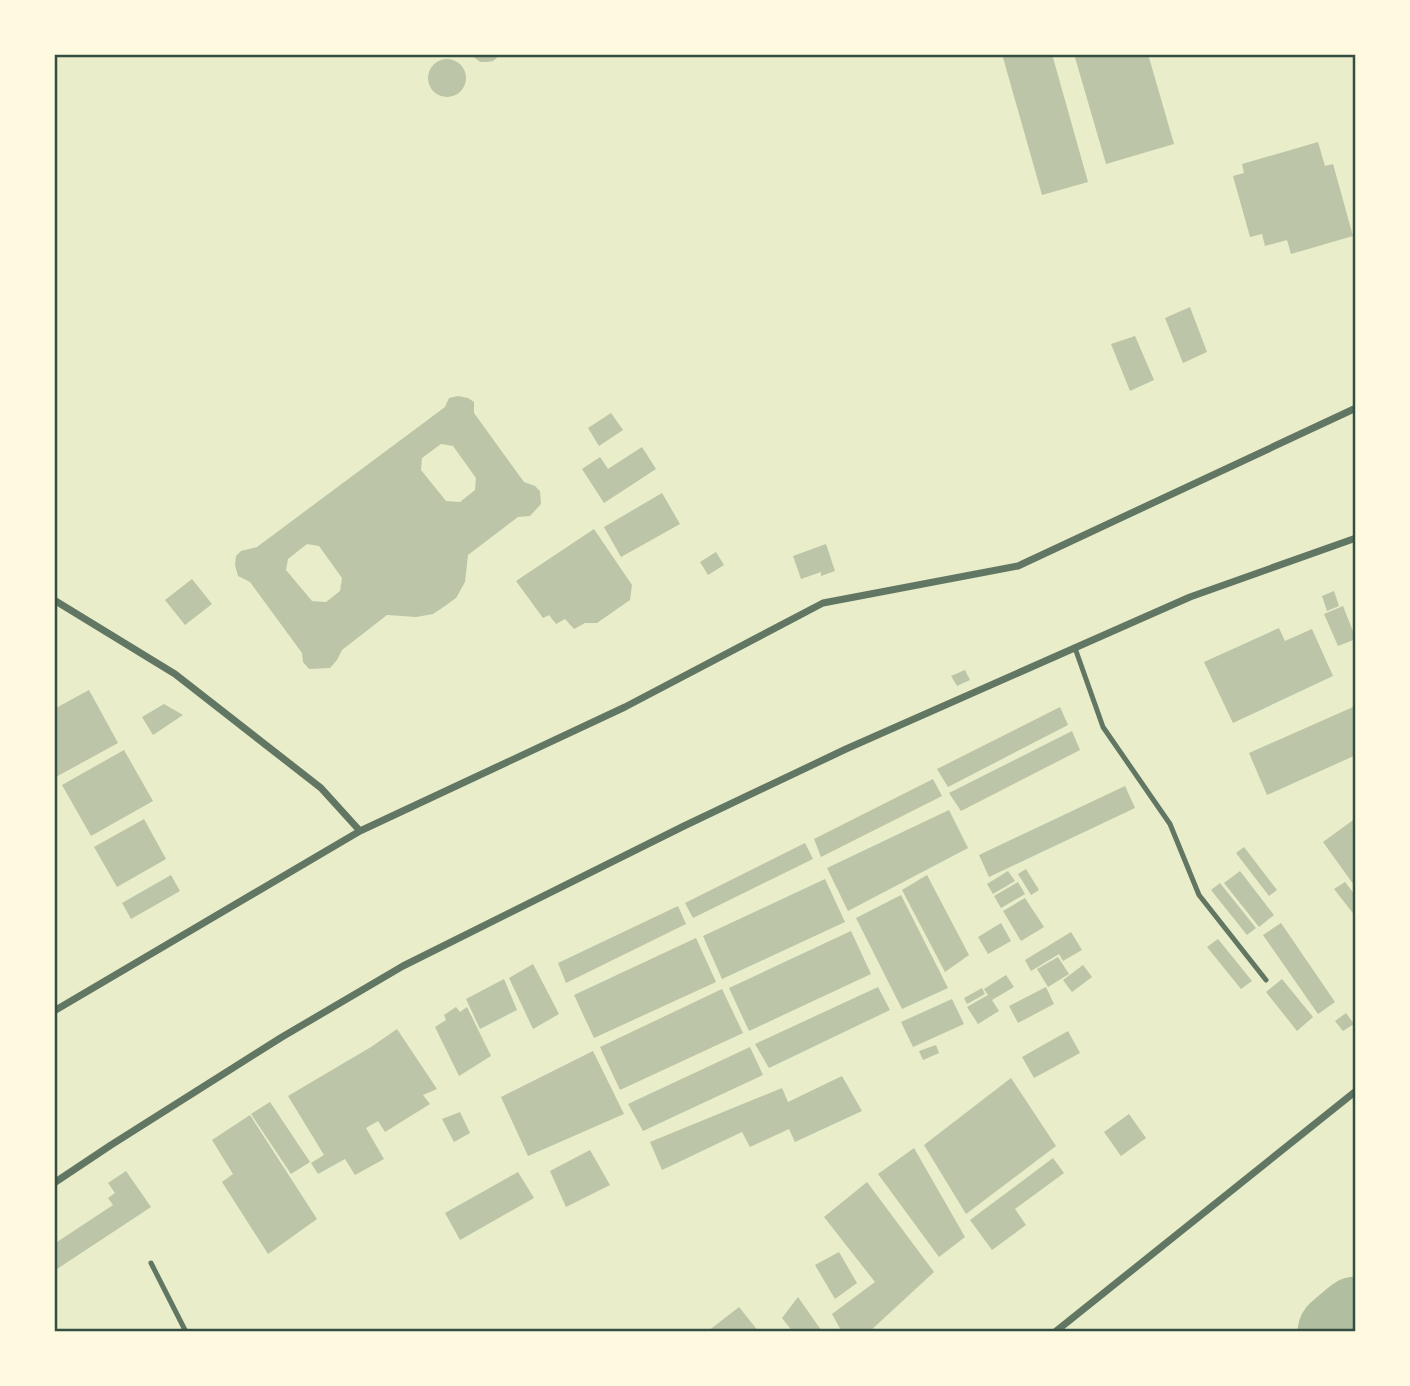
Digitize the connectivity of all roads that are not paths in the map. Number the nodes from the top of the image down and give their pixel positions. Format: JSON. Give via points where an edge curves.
{"nodes":[{"id":1,"x":1356,"y":408,"type":"edge"},
{"id":2,"x":1356,"y":538,"type":"edge"},
{"id":3,"x":54,"y":600,"type":"edge"},
{"id":4,"x":1075,"y":648,"type":"junction"},
{"id":5,"x":360,"y":831,"type":"junction"},
{"id":6,"x":1266,"y":980,"type":"dead end"},
{"id":7,"x":54,"y":1011,"type":"edge"},
{"id":8,"x":1356,"y":1091,"type":"edge"},
{"id":9,"x":54,"y":1183,"type":"edge"},
{"id":10,"x":151,"y":1263,"type":"dead end"},
{"id":11,"x":186,"y":1332,"type":"edge"},
{"id":12,"x":1055,"y":1332,"type":"edge"}],
"edges":[{"from":1,"to":5,"type":"street","via":[[1018,566],[823,603],[625,707]]},
{"from":2,"to":4,"type":"street","via":[[1190,597]]},
{"from":3,"to":5,"type":"street","via":[[175,674],[321,788]]},
{"from":4,"to":6,"type":"lane","via":[[1102,727],[1170,824],[1199,895]]},
{"from":4,"to":9,"type":"street","via":[[758,790],[402,966]]},
{"from":5,"to":7,"type":"street"},
{"from":8,"to":12,"type":"street"},
{"from":10,"to":11,"type":"lane"}]}
